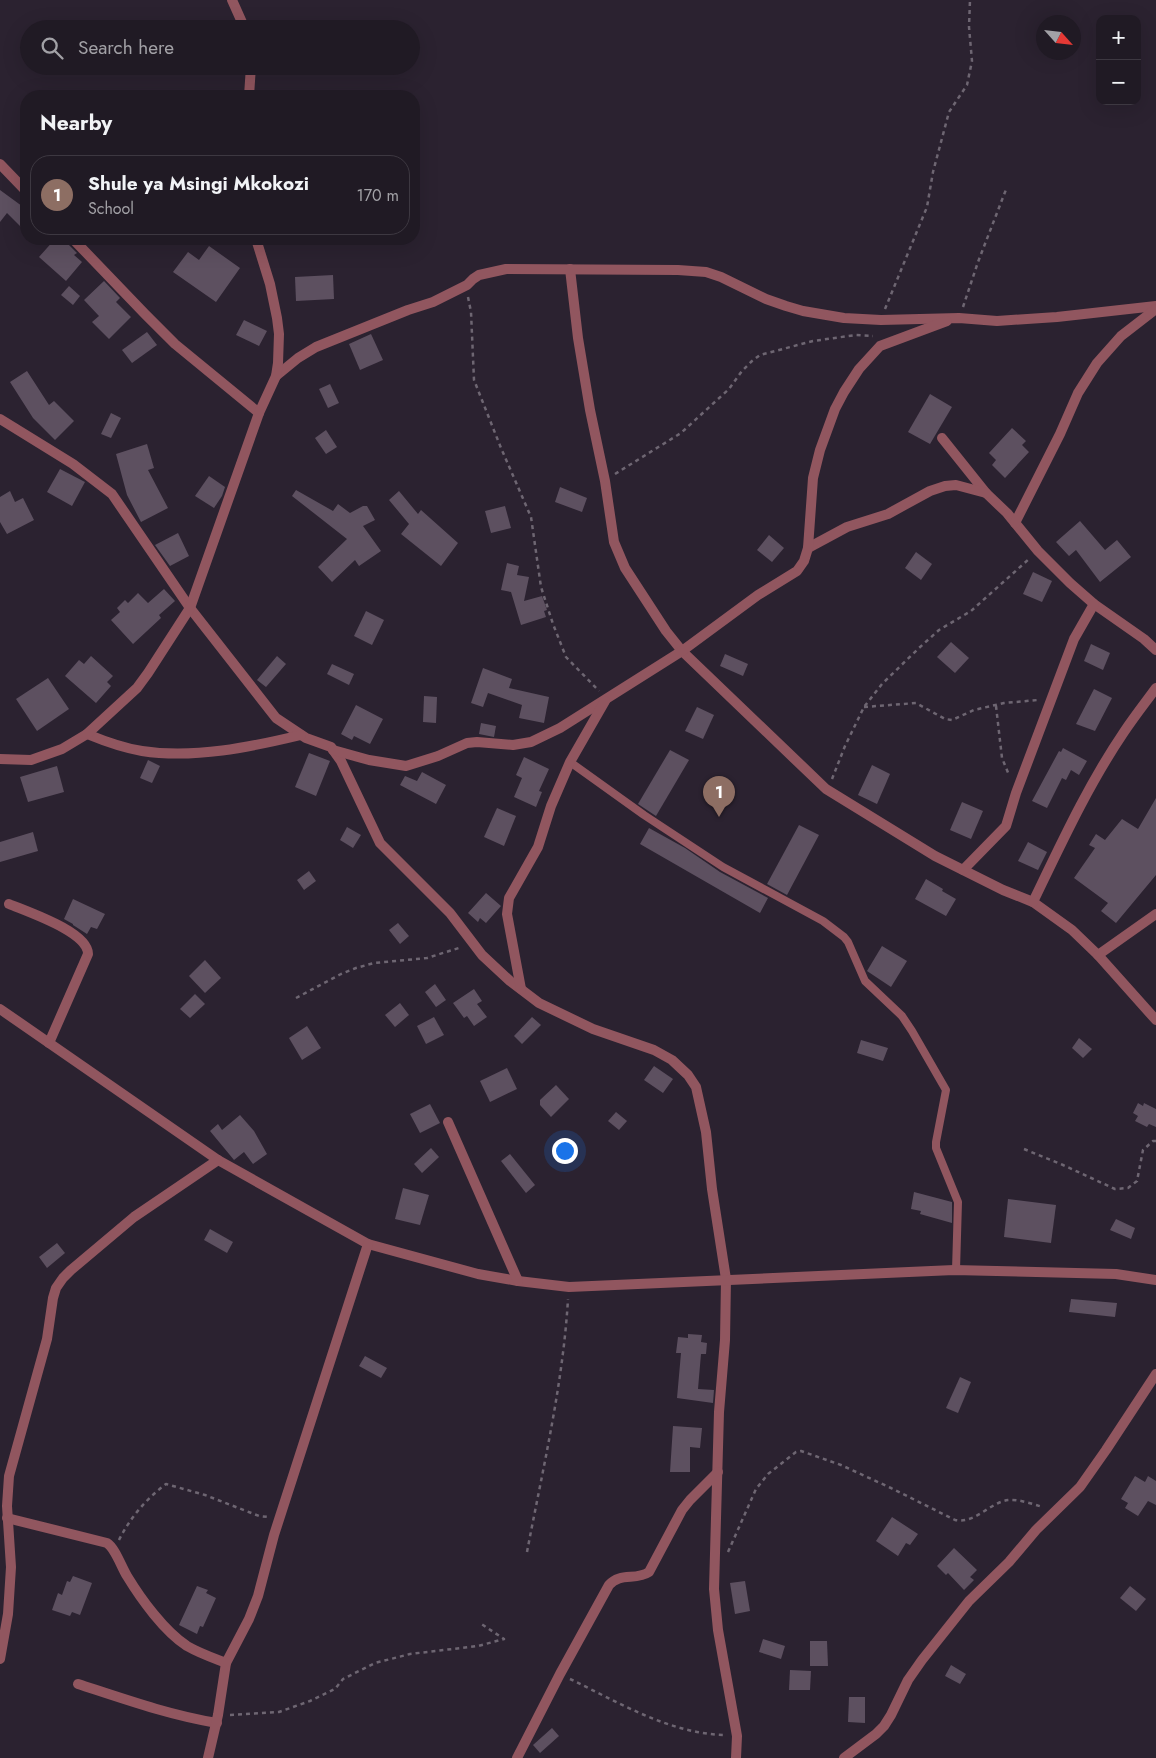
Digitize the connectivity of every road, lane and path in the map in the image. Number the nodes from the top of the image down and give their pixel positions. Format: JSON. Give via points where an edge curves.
{"nodes":[{"id":1,"x":232,"y":0,"type":"edge"},
{"id":2,"x":970,"y":0,"type":"edge"},
{"id":3,"x":241,"y":20,"type":"edge"},
{"id":4,"x":250,"y":75,"type":"edge"},
{"id":5,"x":249,"y":90,"type":"edge"},
{"id":6,"x":0,"y":164,"type":"edge"},
{"id":7,"x":20,"y":185,"type":"edge"},
{"id":8,"x":1007,"y":187,"type":"dead end"},
{"id":9,"x":79,"y":245,"type":"edge"},
{"id":10,"x":258,"y":245,"type":"edge"},
{"id":11,"x":570,"y":269,"type":"junction"},
{"id":12,"x":467,"y":285,"type":"junction"},
{"id":13,"x":1156,"y":308,"type":"edge"},
{"id":14,"x":955,"y":319,"type":"junction"},
{"id":15,"x":881,"y":320,"type":"junction"},
{"id":16,"x":897,"y":338,"type":"junction"},
{"id":17,"x":276,"y":376,"type":"junction"},
{"id":18,"x":259,"y":413,"type":"junction"},
{"id":19,"x":0,"y":419,"type":"edge"},
{"id":20,"x":942,"y":438,"type":"dead end"},
{"id":21,"x":605,"y":481,"type":"junction"},
{"id":22,"x":986,"y":493,"type":"junction"},
{"id":23,"x":1016,"y":523,"type":"junction"},
{"id":24,"x":808,"y":548,"type":"junction"},
{"id":25,"x":1038,"y":551,"type":"junction"},
{"id":26,"x":1094,"y":604,"type":"junction"},
{"id":27,"x":190,"y":608,"type":"junction"},
{"id":28,"x":1156,"y":650,"type":"edge"},
{"id":29,"x":682,"y":651,"type":"junction"},
{"id":30,"x":1156,"y":688,"type":"edge"},
{"id":31,"x":607,"y":698,"type":"junction"},
{"id":32,"x":1052,"y":700,"type":"junction"},
{"id":33,"x":996,"y":706,"type":"junction"},
{"id":34,"x":864,"y":707,"type":"junction"},
{"id":35,"x":87,"y":734,"type":"junction"},
{"id":36,"x":302,"y":735,"type":"junction"},
{"id":37,"x":333,"y":750,"type":"junction"},
{"id":38,"x":0,"y":759,"type":"edge"},
{"id":39,"x":570,"y":762,"type":"junction"},
{"id":40,"x":826,"y":789,"type":"junction"},
{"id":41,"x":1016,"y":793,"type":"junction"},
{"id":42,"x":963,"y":870,"type":"junction"},
{"id":43,"x":1033,"y":902,"type":"junction"},
{"id":44,"x":9,"y":904,"type":"dead end"},
{"id":45,"x":1156,"y":914,"type":"edge"},
{"id":46,"x":474,"y":944,"type":"junction"},
{"id":47,"x":1098,"y":955,"type":"junction"},
{"id":48,"x":521,"y":990,"type":"junction"},
{"id":49,"x":296,"y":998,"type":"dead end"},
{"id":50,"x":0,"y":1010,"type":"edge"},
{"id":51,"x":1156,"y":1020,"type":"edge"},
{"id":52,"x":49,"y":1043,"type":"junction"},
{"id":53,"x":448,"y":1122,"type":"dead end"},
{"id":54,"x":1156,"y":1141,"type":"edge"},
{"id":55,"x":1024,"y":1150,"type":"dead end"},
{"id":56,"x":218,"y":1160,"type":"junction"},
{"id":57,"x":368,"y":1244,"type":"junction"},
{"id":58,"x":956,"y":1270,"type":"junction"},
{"id":59,"x":726,"y":1279,"type":"junction"},
{"id":60,"x":1156,"y":1280,"type":"edge"},
{"id":61,"x":518,"y":1282,"type":"junction"},
{"id":62,"x":569,"y":1287,"type":"junction"},
{"id":63,"x":1156,"y":1374,"type":"edge"},
{"id":64,"x":718,"y":1472,"type":"junction"},
{"id":65,"x":1056,"y":1510,"type":"junction"},
{"id":66,"x":282,"y":1513,"type":"junction"},
{"id":67,"x":7,"y":1518,"type":"junction"},
{"id":68,"x":114,"y":1550,"type":"junction"},
{"id":69,"x":526,"y":1552,"type":"dead end"},
{"id":70,"x":727,"y":1554,"type":"dead end"},
{"id":71,"x":480,"y":1623,"type":"dead end"},
{"id":72,"x":0,"y":1659,"type":"edge"},
{"id":73,"x":226,"y":1663,"type":"junction"},
{"id":74,"x":560,"y":1674,"type":"junction"},
{"id":75,"x":78,"y":1684,"type":"dead end"},
{"id":76,"x":217,"y":1719,"type":"junction"},
{"id":77,"x":737,"y":1736,"type":"junction"},
{"id":78,"x":208,"y":1758,"type":"edge"},
{"id":79,"x":517,"y":1758,"type":"edge"},
{"id":80,"x":736,"y":1758,"type":"edge"},
{"id":81,"x":844,"y":1758,"type":"edge"}],
"edges":[{"from":1,"to":3,"type":"street"},
{"from":2,"to":15,"type":"path","via":[[972,61],[967,85],[949,112],[927,207]]},
{"from":4,"to":5,"type":"street"},
{"from":6,"to":7,"type":"street"},
{"from":8,"to":14,"type":"path"},
{"from":9,"to":18,"type":"street","via":[[176,344]]},
{"from":10,"to":17,"type":"street","via":[[280,334]]},
{"from":11,"to":12,"type":"street","via":[[506,269],[479,275]]},
{"from":11,"to":15,"type":"street","via":[[706,272],[766,299],[803,311]]},
{"from":11,"to":21,"type":"street","via":[[578,338]]},
{"from":12,"to":17,"type":"street","via":[[316,347]]},
{"from":12,"to":31,"type":"path","via":[[474,380],[531,517],[542,587],[553,624],[566,657]]},
{"from":13,"to":14,"type":"street","via":[[1022,320]]},
{"from":13,"to":23,"type":"street","via":[[1122,336],[1097,363],[1078,393]]},
{"from":14,"to":15,"type":"street"},
{"from":14,"to":16,"type":"street"},
{"from":16,"to":21,"type":"path","via":[[856,335],[814,341],[760,355],[681,433]]},
{"from":16,"to":24,"type":"street","via":[[875,350],[859,369],[835,409],[813,478]]},
{"from":17,"to":18,"type":"street"},
{"from":18,"to":27,"type":"street"},
{"from":19,"to":27,"type":"street","via":[[73,464],[112,494]]},
{"from":20,"to":22,"type":"street"},
{"from":21,"to":29,"type":"street","via":[[614,542],[620,557]]},
{"from":22,"to":23,"type":"street"},
{"from":22,"to":24,"type":"street","via":[[956,485],[945,486],[888,514],[848,527]]},
{"from":23,"to":25,"type":"street"},
{"from":24,"to":29,"type":"street","via":[[796,571]]},
{"from":25,"to":26,"type":"street"},
{"from":25,"to":34,"type":"path","via":[[971,612],[939,630],[882,684]]},
{"from":26,"to":28,"type":"street"},
{"from":26,"to":32,"type":"street","via":[[1074,638]]},
{"from":27,"to":35,"type":"street","via":[[137,688]]},
{"from":27,"to":36,"type":"street","via":[[276,718]]},
{"from":29,"to":31,"type":"street"},
{"from":29,"to":40,"type":"street"},
{"from":30,"to":43,"type":"street","via":[[1124,730]]},
{"from":31,"to":37,"type":"street","via":[[531,742],[467,743],[406,766]]},
{"from":31,"to":39,"type":"street"},
{"from":32,"to":33,"type":"path"},
{"from":32,"to":41,"type":"street"},
{"from":33,"to":34,"type":"path","via":[[974,710],[952,720],[916,703]]},
{"from":33,"to":41,"type":"path","via":[[1002,758]]},
{"from":34,"to":40,"type":"path"},
{"from":35,"to":36,"type":"street","via":[[140,751],[165,753],[236,748]]},
{"from":35,"to":38,"type":"street","via":[[62,749],[31,760]]},
{"from":36,"to":37,"type":"street"},
{"from":37,"to":46,"type":"street","via":[[342,761],[380,843],[450,913]]},
{"from":39,"to":48,"type":"street","via":[[538,847],[507,906]]},
{"from":39,"to":58,"type":"lane","via":[[644,815],[723,866],[823,921],[848,942],[865,981],[902,1016],[946,1090],[936,1148],[958,1202]]},
{"from":40,"to":42,"type":"street","via":[[908,841]]},
{"from":41,"to":42,"type":"street","via":[[1006,826]]},
{"from":42,"to":43,"type":"street"},
{"from":43,"to":47,"type":"street","via":[[1072,930]]},
{"from":44,"to":52,"type":"street","via":[[54,923],[82,940],[87,947],[88,954]]},
{"from":45,"to":47,"type":"street"},
{"from":46,"to":48,"type":"street"},
{"from":46,"to":49,"type":"path","via":[[427,958],[356,968]]},
{"from":47,"to":51,"type":"street"},
{"from":48,"to":59,"type":"street","via":[[593,1028],[654,1050],[672,1060],[688,1075],[696,1087],[700,1103]]},
{"from":50,"to":52,"type":"street"},
{"from":52,"to":56,"type":"street"},
{"from":53,"to":61,"type":"street"},
{"from":54,"to":55,"type":"path","via":[[1143,1150],[1137,1181],[1128,1188],[1115,1188]]},
{"from":56,"to":57,"type":"street"},
{"from":56,"to":67,"type":"street","via":[[134,1217],[63,1278],[56,1288],[47,1339],[9,1476]]},
{"from":57,"to":61,"type":"street"},
{"from":57,"to":66,"type":"street"},
{"from":58,"to":59,"type":"street"},
{"from":58,"to":60,"type":"street","via":[[1116,1274]]},
{"from":59,"to":62,"type":"street"},
{"from":59,"to":64,"type":"street"},
{"from":61,"to":62,"type":"street"},
{"from":62,"to":69,"type":"path","via":[[566,1337]]},
{"from":63,"to":65,"type":"street","via":[[1080,1487]]},
{"from":64,"to":74,"type":"street","via":[[682,1510],[649,1572],[641,1577],[621,1577],[611,1583]]},
{"from":64,"to":77,"type":"street","via":[[714,1589]]},
{"from":65,"to":70,"type":"path","via":[[1010,1500],[961,1522],[841,1466],[800,1451],[768,1474],[756,1489]]},
{"from":65,"to":81,"type":"street","via":[[970,1601],[922,1660],[884,1726]]},
{"from":66,"to":68,"type":"path","via":[[263,1517],[166,1484],[141,1506],[127,1524]]},
{"from":66,"to":73,"type":"street","via":[[258,1596]]},
{"from":67,"to":68,"type":"street","via":[[104,1542]]},
{"from":67,"to":72,"type":"street","via":[[11,1567],[8,1614]]},
{"from":68,"to":73,"type":"street","via":[[117,1561],[137,1592],[168,1629],[186,1645]]},
{"from":71,"to":76,"type":"path","via":[[504,1639],[478,1646],[410,1654],[376,1663],[344,1679],[335,1689],[279,1712]]},
{"from":73,"to":76,"type":"street"},
{"from":74,"to":77,"type":"path","via":[[639,1712],[694,1732]]},
{"from":74,"to":79,"type":"street"},
{"from":75,"to":76,"type":"street","via":[[179,1716]]},
{"from":76,"to":78,"type":"street"},
{"from":77,"to":80,"type":"street"}]}
